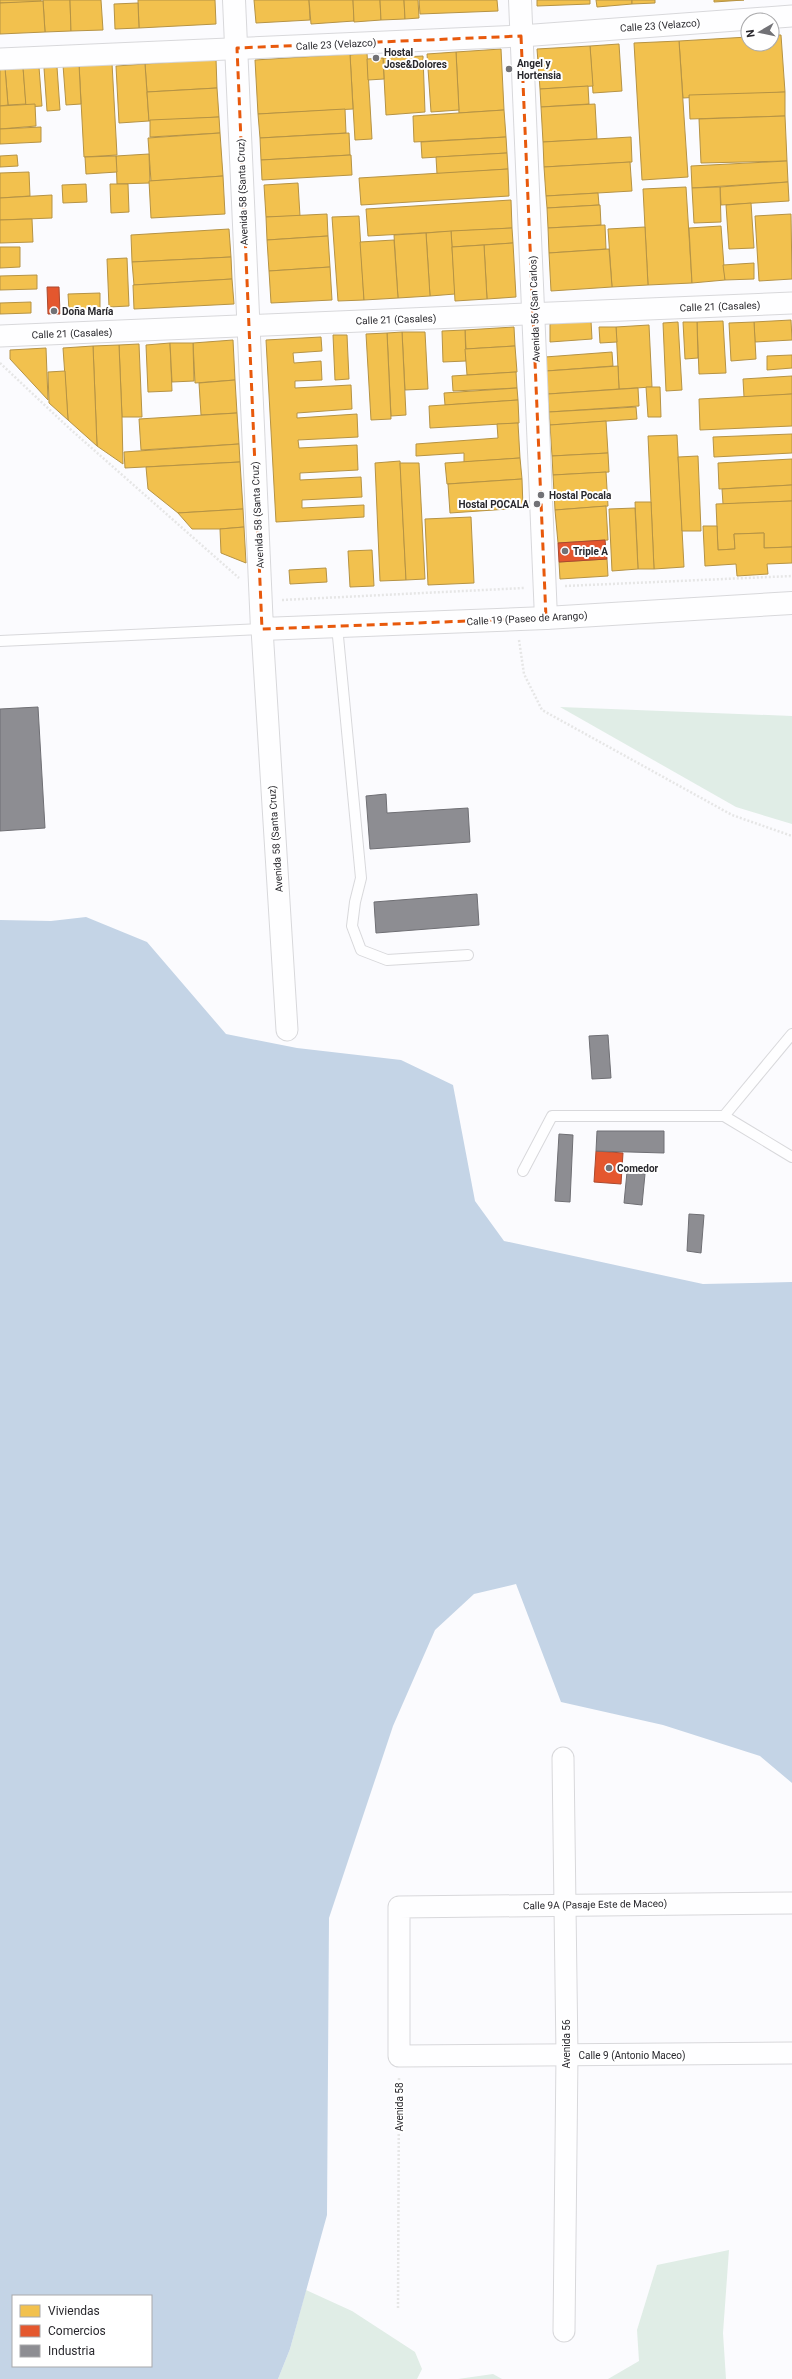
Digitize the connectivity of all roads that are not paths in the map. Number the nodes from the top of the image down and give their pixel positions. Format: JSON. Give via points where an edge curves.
{"nodes":[{"id":1,"x":234,"y":0,"type":"edge"},
{"id":2,"x":520,"y":0,"type":"edge"},
{"id":3,"x":792,"y":16,"type":"edge"},
{"id":4,"x":521,"y":36,"type":"junction"},
{"id":5,"x":237,"y":48,"type":"junction"},
{"id":6,"x":0,"y":59,"type":"edge"},
{"id":7,"x":792,"y":303,"type":"edge"},
{"id":8,"x":534,"y":313,"type":"junction"},
{"id":9,"x":247,"y":325,"type":"junction"},
{"id":10,"x":0,"y":336,"type":"edge"},
{"id":11,"x":792,"y":603,"type":"edge"},
{"id":12,"x":546,"y":618,"type":"junction"},
{"id":13,"x":337,"y":626,"type":"junction"},
{"id":14,"x":262,"y":629,"type":"junction"},
{"id":15,"x":0,"y":641,"type":"edge"},
{"id":16,"x":468,"y":955,"type":"dead end"},
{"id":17,"x":287,"y":1030,"type":"dead end"},
{"id":18,"x":792,"y":1034,"type":"edge"},
{"id":19,"x":724,"y":1116,"type":"junction"},
{"id":20,"x":792,"y":1157,"type":"edge"},
{"id":21,"x":523,"y":1171,"type":"dead end"},
{"id":22,"x":563,"y":1758,"type":"dead end"},
{"id":23,"x":792,"y":1903,"type":"edge"},
{"id":24,"x":564,"y":1904,"type":"junction"},
{"id":25,"x":792,"y":2053,"type":"edge"},
{"id":26,"x":567,"y":2055,"type":"junction"},
{"id":27,"x":399,"y":2056,"type":"joint"},
{"id":28,"x":564,"y":2331,"type":"dead end"}],
"edges":[{"from":1,"to":5,"type":"main road","name":"Avenida 58 (Santa Cruz)"},
{"from":2,"to":4,"type":"main road","name":"Avenida 56 (San Carlos)"},
{"from":3,"to":4,"type":"street","name":"Calle 23 (Velazco)"},
{"from":4,"to":5,"type":"street","name":"Calle 23 (Velazco)"},
{"from":4,"to":8,"type":"main road","name":"Avenida 56 (San Carlos)"},
{"from":5,"to":6,"type":"street","name":"Calle 23 (Velazco)"},
{"from":5,"to":9,"type":"main road","name":"Avenida 58 (Santa Cruz)"},
{"from":7,"to":8,"type":"street","name":"Calle 21 (Casales)"},
{"from":8,"to":9,"type":"street","name":"Calle 21 (Casales)"},
{"from":8,"to":12,"type":"main road","name":"Avenida 56 (San Carlos)"},
{"from":9,"to":10,"type":"street","name":"Calle 21 (Casales)"},
{"from":9,"to":14,"type":"main road","name":"Avenida 58 (Santa Cruz)"},
{"from":11,"to":12,"type":"main road","name":"Calle 19 (Paseo de Arango)"},
{"from":12,"to":13,"type":"main road","name":"Calle 19 (Paseo de Arango)"},
{"from":13,"to":14,"type":"main road","name":"Calle 19 (Paseo de Arango)"},
{"from":13,"to":16,"type":"lane","via":[[361,878],[352,926],[361,950],[387,960]]},
{"from":14,"to":15,"type":"lane"},
{"from":14,"to":17,"type":"street","name":"Avenida 58 (Santa Cruz)"},
{"from":18,"to":19,"type":"lane"},
{"from":19,"to":20,"type":"lane"},
{"from":19,"to":21,"type":"lane","via":[[552,1116]]},
{"from":22,"to":24,"type":"street","name":"Avenida 56"},
{"from":23,"to":24,"type":"street","name":"Calle 9A (Pasaje Este de Maceo)"},
{"from":24,"to":26,"type":"street","name":"Avenida 56"},
{"from":24,"to":27,"type":"street","name":"Calle 9A (Pasaje Este de Maceo)","via":[[398,1907]]},
{"from":25,"to":26,"type":"street","name":"Calle 9 (Antonio Maceo)"},
{"from":26,"to":27,"type":"street","name":"Calle 9 (Antonio Maceo)"},
{"from":26,"to":28,"type":"street","name":"Avenida 56"}]}
